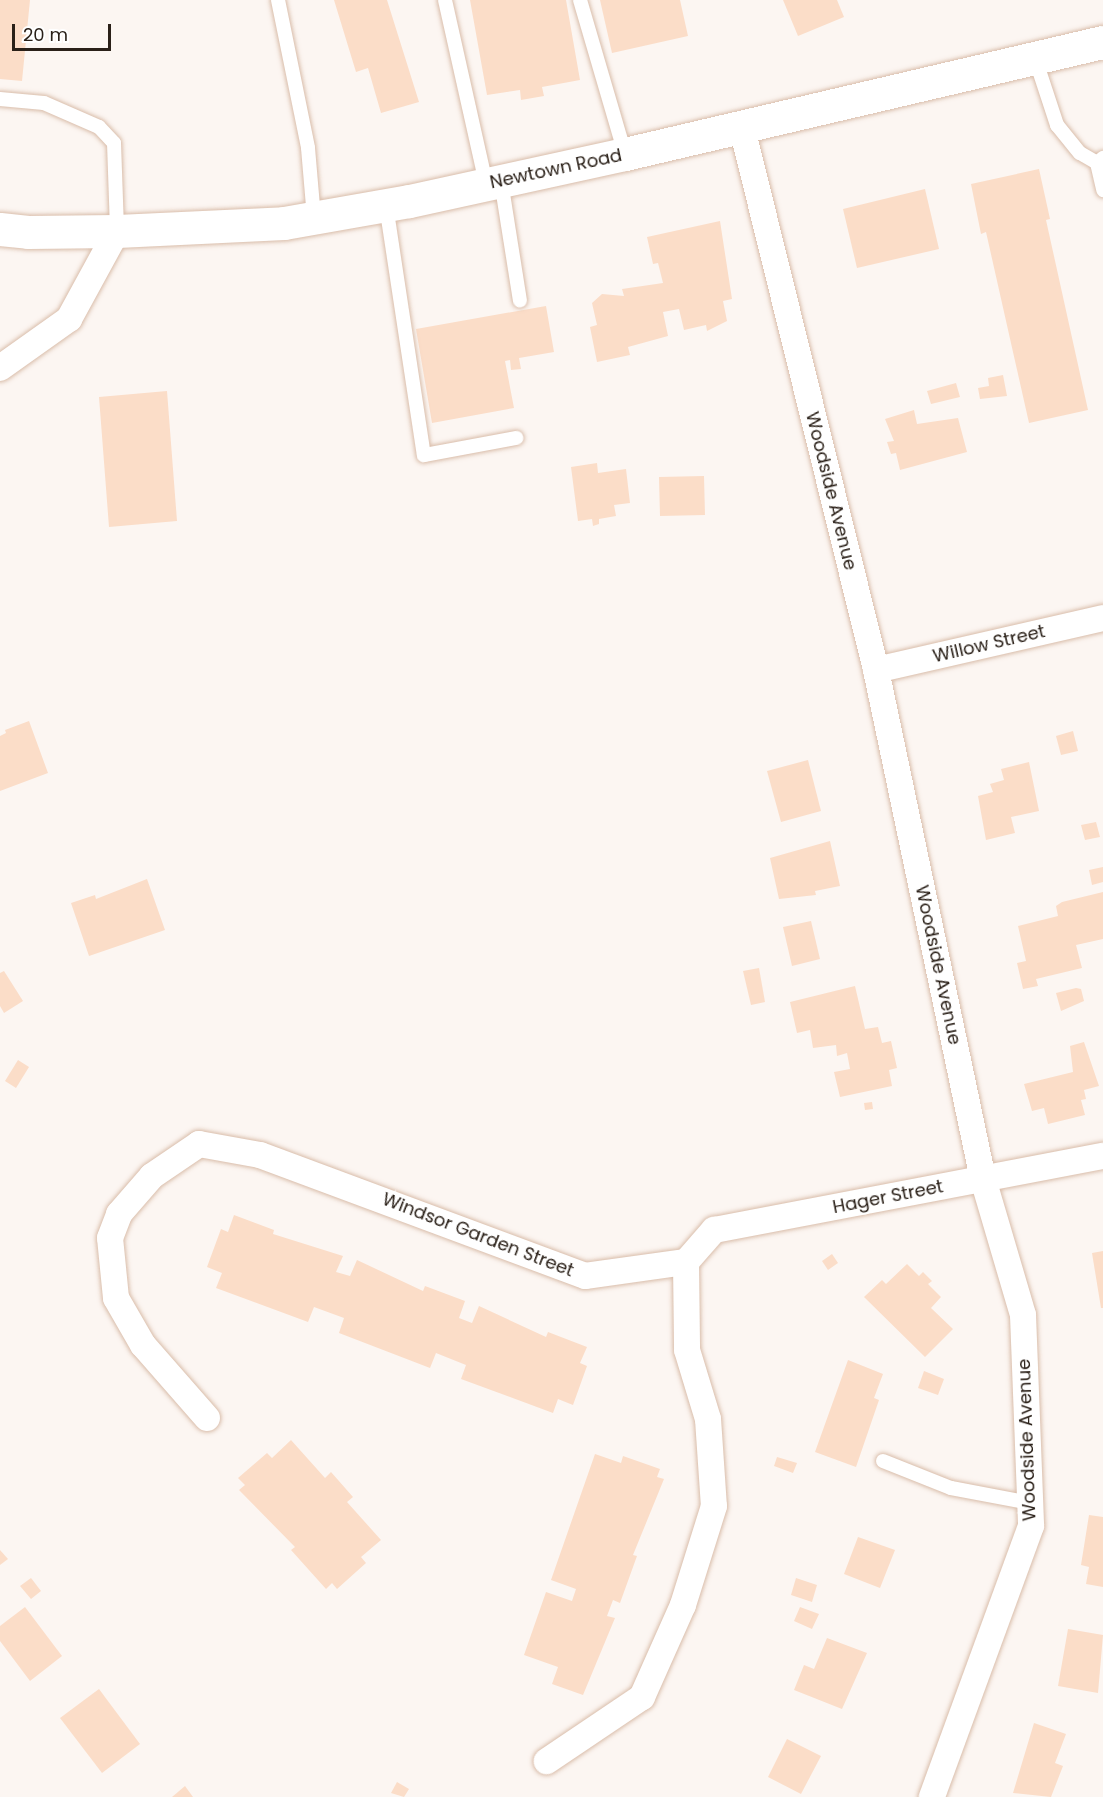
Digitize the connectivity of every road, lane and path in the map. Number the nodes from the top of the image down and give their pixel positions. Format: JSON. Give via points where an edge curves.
{"nodes":[{"id":1,"x":278,"y":0,"type":"edge"},
{"id":2,"x":445,"y":0,"type":"edge"},
{"id":3,"x":580,"y":0,"type":"edge"},
{"id":4,"x":1103,"y":42,"type":"edge"},
{"id":5,"x":1035,"y":58,"type":"junction"},
{"id":6,"x":0,"y":99,"type":"edge"},
{"id":7,"x":742,"y":128,"type":"junction"},
{"id":8,"x":625,"y":154,"type":"junction"},
{"id":9,"x":1100,"y":161,"type":"edge"},
{"id":10,"x":493,"y":183,"type":"junction"},
{"id":11,"x":1103,"y":190,"type":"edge"},
{"id":12,"x":386,"y":205,"type":"junction"},
{"id":13,"x":314,"y":218,"type":"junction"},
{"id":14,"x":0,"y":228,"type":"edge"},
{"id":15,"x":117,"y":231,"type":"junction"},
{"id":16,"x":520,"y":301,"type":"dead end"},
{"id":17,"x":0,"y":368,"type":"edge"},
{"id":18,"x":516,"y":438,"type":"dead end"},
{"id":19,"x":1103,"y":618,"type":"edge"},
{"id":20,"x":876,"y":670,"type":"junction"},
{"id":21,"x":1103,"y":1156,"type":"edge"},
{"id":22,"x":983,"y":1179,"type":"junction"},
{"id":23,"x":686,"y":1262,"type":"junction"},
{"id":24,"x":207,"y":1418,"type":"dead end"},
{"id":25,"x":883,"y":1461,"type":"dead end"},
{"id":26,"x":1030,"y":1503,"type":"junction"},
{"id":27,"x":547,"y":1761,"type":"dead end"},
{"id":28,"x":932,"y":1797,"type":"edge"}],
"edges":[{"from":1,"to":13,"type":"lane","via":[[308,148]]},
{"from":2,"to":10,"type":"lane"},
{"from":3,"to":8,"type":"lane"},
{"from":4,"to":5,"type":"main road","name":"Newtown Road"},
{"from":5,"to":7,"type":"main road","name":"Newtown Road"},
{"from":5,"to":9,"type":"lane","via":[[1057,125],[1080,153]]},
{"from":6,"to":15,"type":"lane","via":[[44,103],[99,127],[114,143]]},
{"from":7,"to":8,"type":"main road","name":"Newtown Road"},
{"from":7,"to":20,"type":"street","name":"Woodside Avenue"},
{"from":8,"to":10,"type":"main road","name":"Newtown Road"},
{"from":9,"to":11,"type":"lane"},
{"from":10,"to":12,"type":"main road","name":"Newtown Road"},
{"from":10,"to":16,"type":"lane"},
{"from":12,"to":13,"type":"main road","name":"Newtown Road"},
{"from":12,"to":18,"type":"lane","via":[[424,455]]},
{"from":13,"to":15,"type":"main road","name":"Newtown Road","via":[[284,223]]},
{"from":14,"to":15,"type":"main road","name":"Newtown Road","via":[[28,232]]},
{"from":15,"to":17,"type":"street","via":[[69,319]]},
{"from":19,"to":20,"type":"street","name":"Willow Street"},
{"from":20,"to":22,"type":"street","name":"Woodside Avenue"},
{"from":21,"to":22,"type":"street","name":"Hager Street"},
{"from":22,"to":23,"type":"street","name":"Hager Street","via":[[714,1230]]},
{"from":22,"to":26,"type":"street","name":"Woodside Avenue","via":[[1023,1315]]},
{"from":23,"to":24,"type":"street","name":"Windsor Garden Street","via":[[585,1276],[260,1155],[200,1144],[152,1176],[119,1214],[110,1238],[116,1298],[143,1345]]},
{"from":23,"to":27,"type":"street","via":[[687,1350],[708,1419],[714,1506],[683,1605],[642,1697]]},
{"from":25,"to":26,"type":"lane","via":[[951,1488]]},
{"from":26,"to":28,"type":"street","name":"Woodside Avenue","via":[[1031,1526]]}]}
